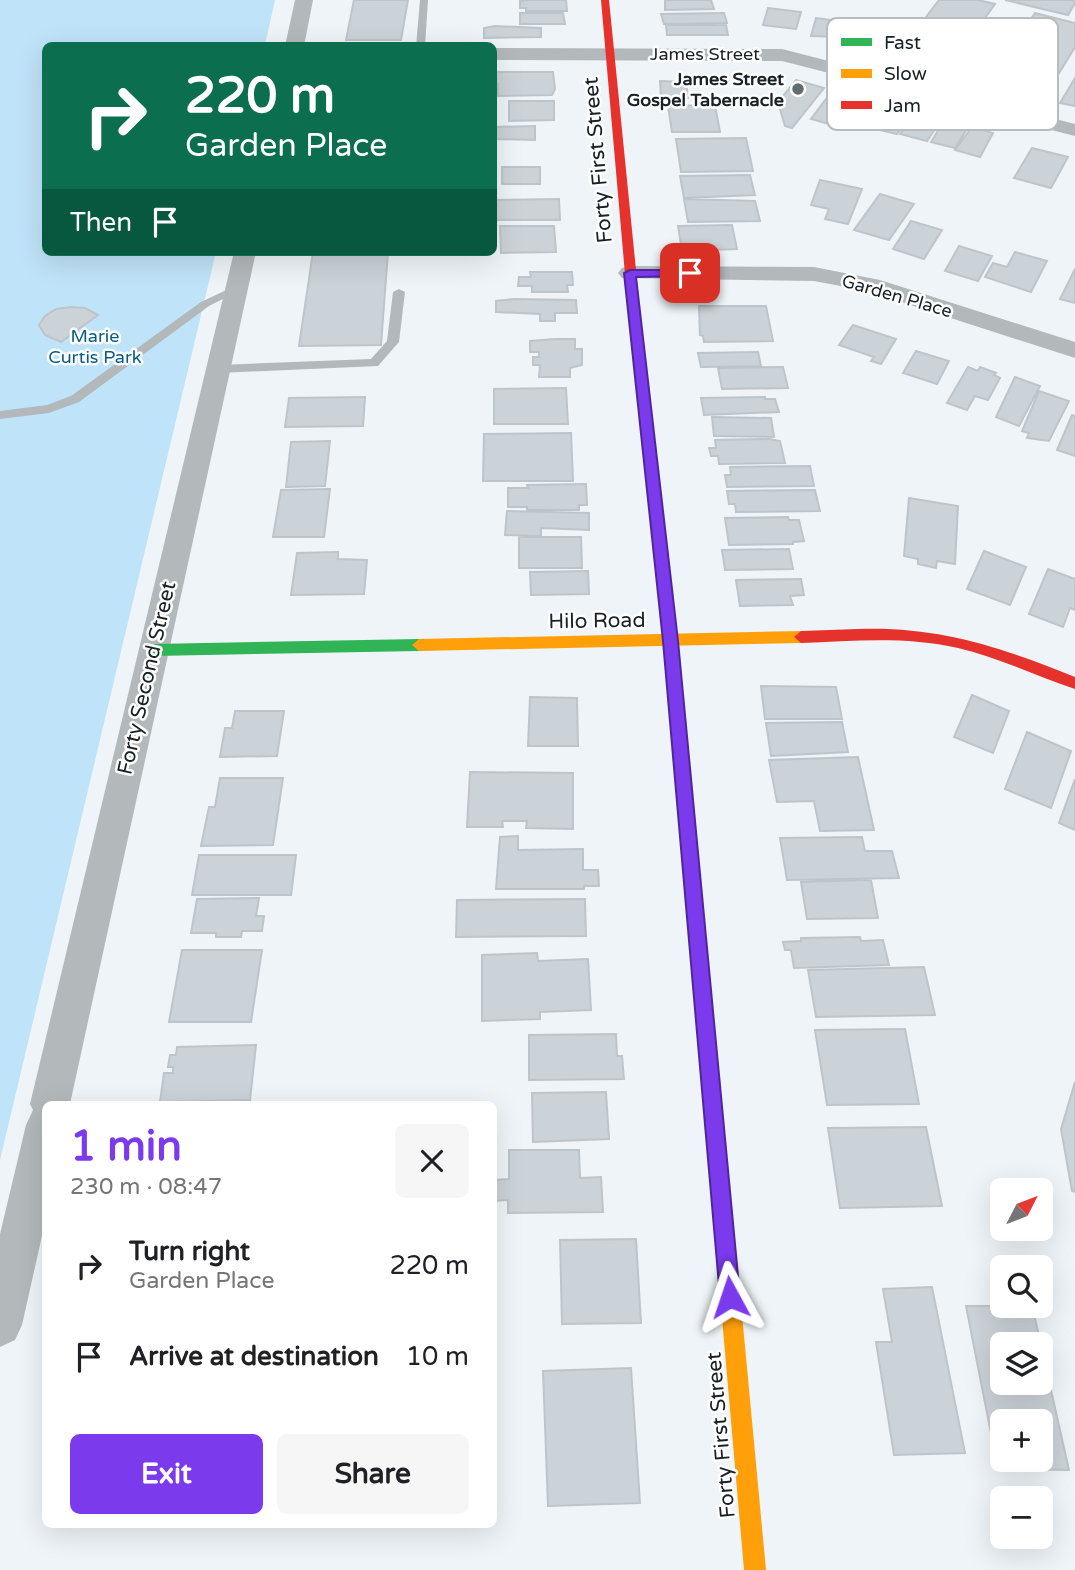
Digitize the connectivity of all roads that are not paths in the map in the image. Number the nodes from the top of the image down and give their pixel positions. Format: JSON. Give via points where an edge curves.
{"nodes":[{"id":1,"x":304,"y":0,"type":"edge"},
{"id":2,"x":424,"y":0,"type":"edge"},
{"id":3,"x":605,"y":0,"type":"edge"},
{"id":4,"x":295,"y":42,"type":"edge"},
{"id":5,"x":420,"y":42,"type":"edge"},
{"id":6,"x":497,"y":54,"type":"edge"},
{"id":7,"x":609,"y":55,"type":"junction"},
{"id":8,"x":827,"y":67,"type":"edge"},
{"id":9,"x":1058,"y":126,"type":"edge"},
{"id":10,"x":1075,"y":130,"type":"edge"},
{"id":11,"x":245,"y":256,"type":"edge"},
{"id":12,"x":630,"y":273,"type":"junction"},
{"id":13,"x":237,"y":288,"type":"junction"},
{"id":14,"x":399,"y":292,"type":"dead end"},
{"id":15,"x":1075,"y":350,"type":"edge"},
{"id":16,"x":219,"y":369,"type":"junction"},
{"id":17,"x":0,"y":415,"type":"edge"},
{"id":18,"x":670,"y":641,"type":"junction"},
{"id":19,"x":153,"y":650,"type":"junction"},
{"id":20,"x":1075,"y":683,"type":"edge"},
{"id":21,"x":51,"y":1101,"type":"edge"},
{"id":22,"x":42,"y":1142,"type":"edge"},
{"id":23,"x":0,"y":1325,"type":"edge"},
{"id":24,"x":755,"y":1570,"type":"edge"}],
"edges":[{"from":1,"to":4,"type":"street"},
{"from":2,"to":5,"type":"lane"},
{"from":3,"to":7,"type":"street","name":"Forty First Street"},
{"from":6,"to":7,"type":"street","name":"James Street"},
{"from":7,"to":8,"type":"street","name":"James Street","via":[[782,55]]},
{"from":7,"to":12,"type":"street","name":"Forty First Street"},
{"from":9,"to":10,"type":"street","name":"James Street"},
{"from":11,"to":13,"type":"street","name":"Forty Second Street"},
{"from":12,"to":15,"type":"street","name":"Garden Place","via":[[814,274],[872,285]]},
{"from":12,"to":18,"type":"street","name":"Forty First Street"},
{"from":13,"to":16,"type":"street","name":"Forty Second Street"},
{"from":13,"to":17,"type":"lane","via":[[205,304],[75,398],[49,409]]},
{"from":14,"to":16,"type":"lane","via":[[393,342],[374,363]]},
{"from":16,"to":19,"type":"street","name":"Forty Second Street"},
{"from":18,"to":19,"type":"street","name":"Hilo Road"},
{"from":18,"to":20,"type":"street","name":"Hilo Road","via":[[940,637],[1011,657]]},
{"from":18,"to":24,"type":"street","name":"Forty First Street"},
{"from":19,"to":21,"type":"street","name":"Forty Second Street"},
{"from":22,"to":23,"type":"street"}]}
